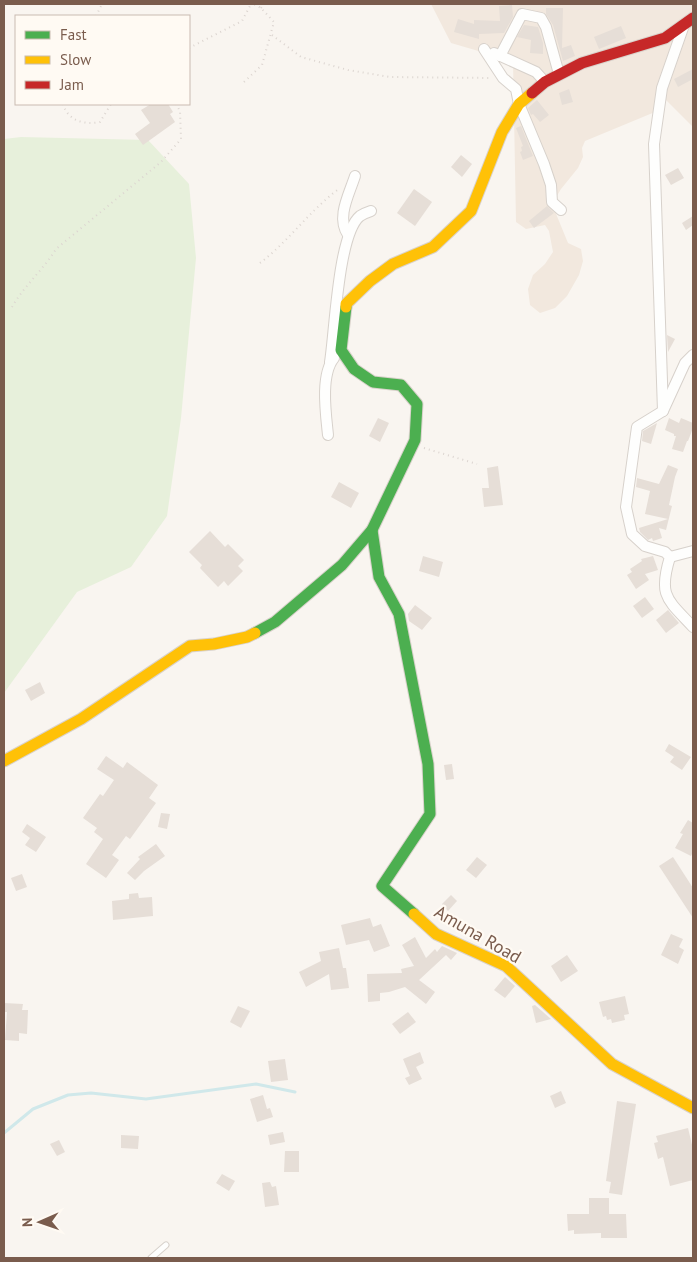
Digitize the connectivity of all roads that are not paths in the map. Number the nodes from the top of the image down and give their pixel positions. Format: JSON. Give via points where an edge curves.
{"nodes":[{"id":1,"x":689,"y":22,"type":"edge"},
{"id":2,"x":500,"y":56,"type":"junction"},
{"id":3,"x":559,"y":74,"type":"junction"},
{"id":4,"x":546,"y":82,"type":"junction"},
{"id":5,"x":519,"y":104,"type":"junction"},
{"id":6,"x":355,"y":176,"type":"road end"},
{"id":7,"x":561,"y":210,"type":"dead end"},
{"id":8,"x":371,"y":211,"type":"dead end"},
{"id":9,"x":348,"y":235,"type":"junction"},
{"id":10,"x":341,"y":350,"type":"junction"},
{"id":11,"x":693,"y":355,"type":"edge"},
{"id":12,"x":330,"y":362,"type":"junction"},
{"id":13,"x":663,"y":411,"type":"junction"},
{"id":14,"x":328,"y":435,"type":"dead end"},
{"id":15,"x":372,"y":530,"type":"junction"},
{"id":16,"x":693,"y":551,"type":"edge"},
{"id":17,"x":670,"y":557,"type":"junction"},
{"id":18,"x":693,"y":627,"type":"edge"},
{"id":19,"x":4,"y":761,"type":"edge"},
{"id":20,"x":693,"y":1108,"type":"edge"},
{"id":21,"x":166,"y":1245,"type":"dead end"},
{"id":22,"x":151,"y":1258,"type":"edge"}],
"edges":[{"from":1,"to":3,"type":"street","via":[[665,38],[582,63]]},
{"from":1,"to":13,"type":"street","via":[[662,88],[654,144]]},
{"from":2,"to":3,"type":"street","via":[[522,14],[541,18]]},
{"from":2,"to":4,"type":"street","via":[[536,72]]},
{"from":2,"to":5,"type":"street","via":[[484,49],[503,78],[516,89]]},
{"from":3,"to":4,"type":"street"},
{"from":4,"to":5,"type":"street"},
{"from":5,"to":7,"type":"street","via":[[544,164],[551,185],[552,202]]},
{"from":5,"to":10,"type":"street","via":[[502,132],[471,211],[433,247],[393,264],[346,304]]},
{"from":6,"to":9,"type":"street","via":[[342,213]]},
{"from":8,"to":9,"type":"street","via":[[360,216]]},
{"from":9,"to":12,"type":"street"},
{"from":10,"to":12,"type":"street"},
{"from":10,"to":15,"type":"street","via":[[354,369],[373,382],[401,385],[417,404],[415,440]]},
{"from":11,"to":13,"type":"street","via":[[685,363]]},
{"from":12,"to":14,"type":"street","via":[[324,394]]},
{"from":13,"to":17,"type":"street","via":[[637,427],[626,507],[632,534],[645,546],[665,552]]},
{"from":15,"to":19,"type":"street","via":[[342,565],[275,622],[247,637],[190,646],[81,719]]},
{"from":15,"to":20,"type":"street","name":"Amuna Road","via":[[379,576],[399,614],[428,764],[430,804],[430,814],[382,886],[436,934],[506,966],[612,1064]]},
{"from":16,"to":17,"type":"street"},
{"from":17,"to":18,"type":"street","via":[[664,577],[664,592]]},
{"from":21,"to":22,"type":"lane"}]}
